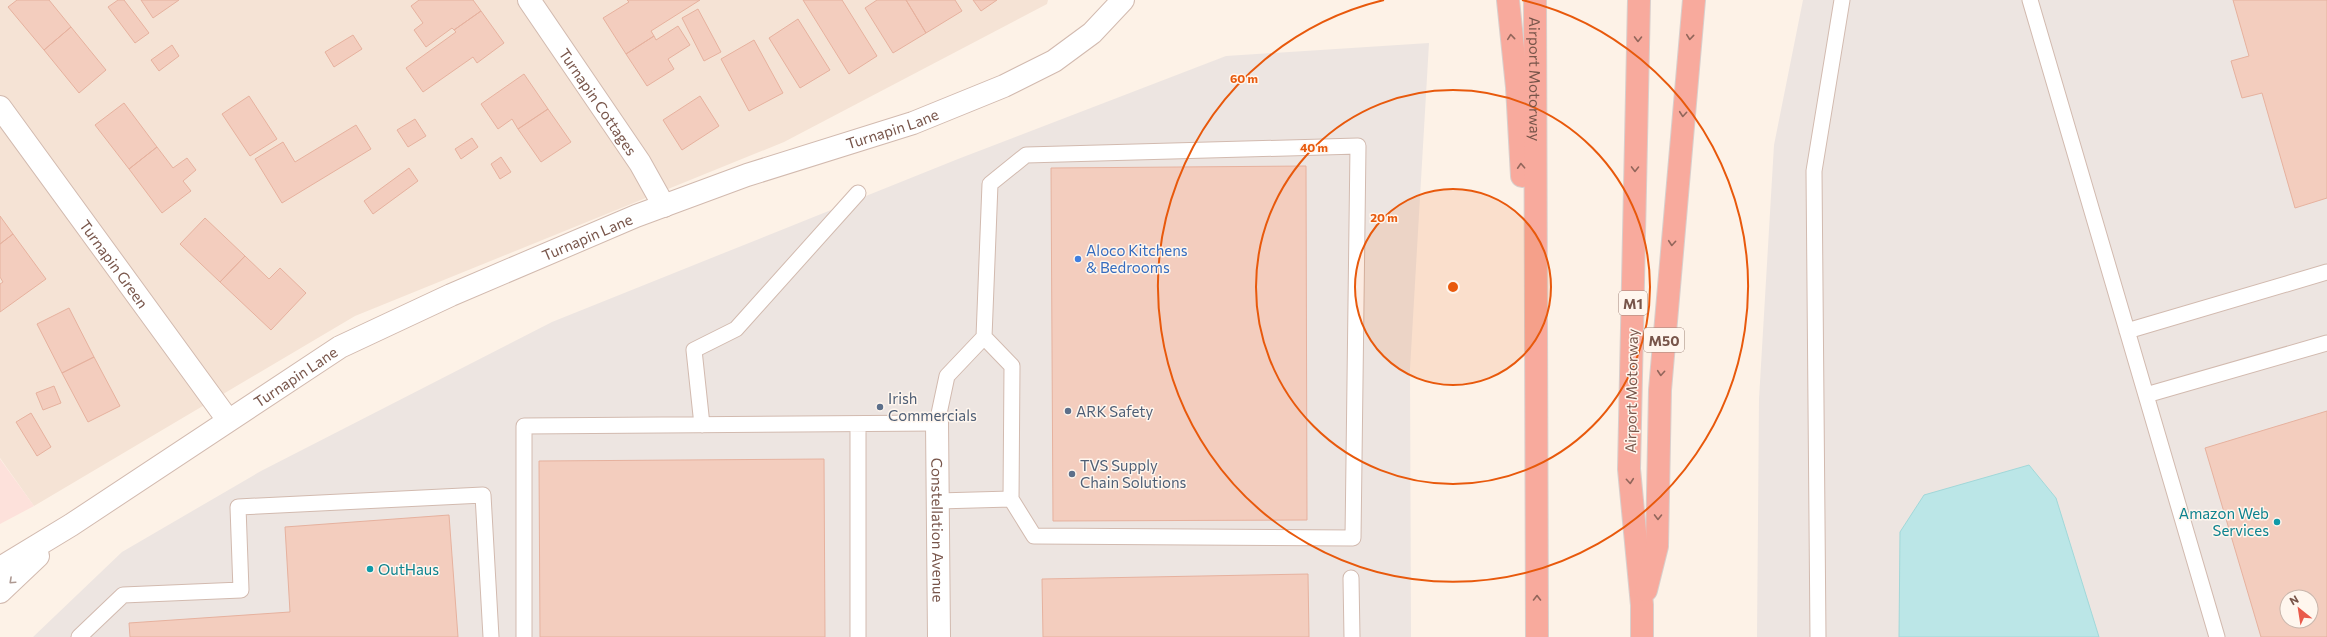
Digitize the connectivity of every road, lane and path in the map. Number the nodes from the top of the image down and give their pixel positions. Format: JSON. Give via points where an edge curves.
{"nodes":[{"id":1,"x":530,"y":0,"type":"edge"},
{"id":2,"x":1123,"y":0,"type":"edge"},
{"id":3,"x":1508,"y":0,"type":"edge"},
{"id":4,"x":1535,"y":0,"type":"edge"},
{"id":5,"x":1639,"y":0,"type":"edge"},
{"id":6,"x":1694,"y":0,"type":"edge"},
{"id":7,"x":1842,"y":0,"type":"edge"},
{"id":8,"x":2030,"y":0,"type":"edge"},
{"id":9,"x":0,"y":107,"type":"edge"},
{"id":10,"x":858,"y":193,"type":"dead end"},
{"id":11,"x":664,"y":206,"type":"junction"},
{"id":12,"x":2327,"y":272,"type":"edge"},
{"id":13,"x":2127,"y":331,"type":"junction"},
{"id":14,"x":984,"y":337,"type":"junction"},
{"id":15,"x":2327,"y":343,"type":"edge"},
{"id":16,"x":2146,"y":395,"type":"junction"},
{"id":17,"x":228,"y":420,"type":"junction"},
{"id":18,"x":937,"y":423,"type":"junction"},
{"id":19,"x":858,"y":424,"type":"junction"},
{"id":20,"x":702,"y":425,"type":"junction"},
{"id":21,"x":1537,"y":457,"type":"junction"},
{"id":22,"x":1011,"y":500,"type":"junction"},
{"id":23,"x":938,"y":501,"type":"junction"},
{"id":24,"x":70,"y":525,"type":"junction"},
{"id":25,"x":0,"y":568,"type":"edge"},
{"id":26,"x":1351,"y":578,"type":"dead end"},
{"id":27,"x":0,"y":592,"type":"edge"},
{"id":28,"x":1642,"y":605,"type":"junction"},
{"id":29,"x":79,"y":637,"type":"edge"},
{"id":30,"x":491,"y":637,"type":"edge"},
{"id":31,"x":524,"y":637,"type":"edge"},
{"id":32,"x":858,"y":637,"type":"edge"},
{"id":33,"x":939,"y":637,"type":"edge"},
{"id":34,"x":1352,"y":637,"type":"edge"},
{"id":35,"x":1536,"y":637,"type":"edge"},
{"id":36,"x":1642,"y":637,"type":"edge"},
{"id":37,"x":1818,"y":637,"type":"edge"},
{"id":38,"x":2217,"y":637,"type":"edge"}],
"edges":[{"from":1,"to":11,"type":"street","name":"Turnapin Cottages","via":[[640,163]]},
{"from":2,"to":11,"type":"street","name":"Turnapin Lane","via":[[1092,33],[1054,61],[1004,86],[914,122],[746,175]]},
{"from":21,"to":3,"type":"highway","one_way":true,"via":[[1517,88]]},
{"from":4,"to":21,"type":"highway","name":"Airport Motorway"},
{"from":5,"to":28,"type":"highway","name":"Airport Motorway","number":"M1","one_way":true,"via":[[1629,468]]},
{"from":6,"to":28,"type":"highway","number":"M50","one_way":true,"via":[[1660,390],[1657,546]]},
{"from":7,"to":37,"type":"lane","via":[[1814,171]]},
{"from":8,"to":13,"type":"lane"},
{"from":9,"to":17,"type":"street","name":"Turnapin Green"},
{"from":10,"to":20,"type":"lane","via":[[736,329],[694,350]]},
{"from":11,"to":17,"type":"street","name":"Turnapin Lane","via":[[451,295],[340,348]]},
{"from":12,"to":13,"type":"lane"},
{"from":13,"to":16,"type":"lane"},
{"from":14,"to":18,"type":"lane","via":[[947,376]]},
{"from":14,"to":22,"type":"lane","via":[[1012,366]]},
{"from":14,"to":22,"type":"lane","via":[[990,184],[1026,155],[1358,146],[1353,538],[1034,536]]},
{"from":15,"to":16,"type":"lane"},
{"from":16,"to":38,"type":"lane"},
{"from":17,"to":24,"type":"street","name":"Turnapin Lane"},
{"from":18,"to":19,"type":"lane"},
{"from":18,"to":23,"type":"street","name":"Constellation Avenue"},
{"from":19,"to":20,"type":"lane"},
{"from":19,"to":32,"type":"lane"},
{"from":20,"to":31,"type":"lane","via":[[524,426]]},
{"from":35,"to":21,"type":"highway","name":"Airport Motorway","one_way":true},
{"from":22,"to":23,"type":"lane"},
{"from":23,"to":33,"type":"street","name":"Constellation Avenue"},
{"from":24,"to":25,"type":"street","name":"Turnapin Lane"},
{"from":24,"to":27,"type":"street","name":"Turnapin Lane","one_way":true},
{"from":26,"to":34,"type":"lane"},
{"from":28,"to":36,"type":"highway","name":"Airport Motorway","number":"M50"},
{"from":29,"to":30,"type":"lane","via":[[123,595],[241,590],[238,507],[483,495]]}]}
